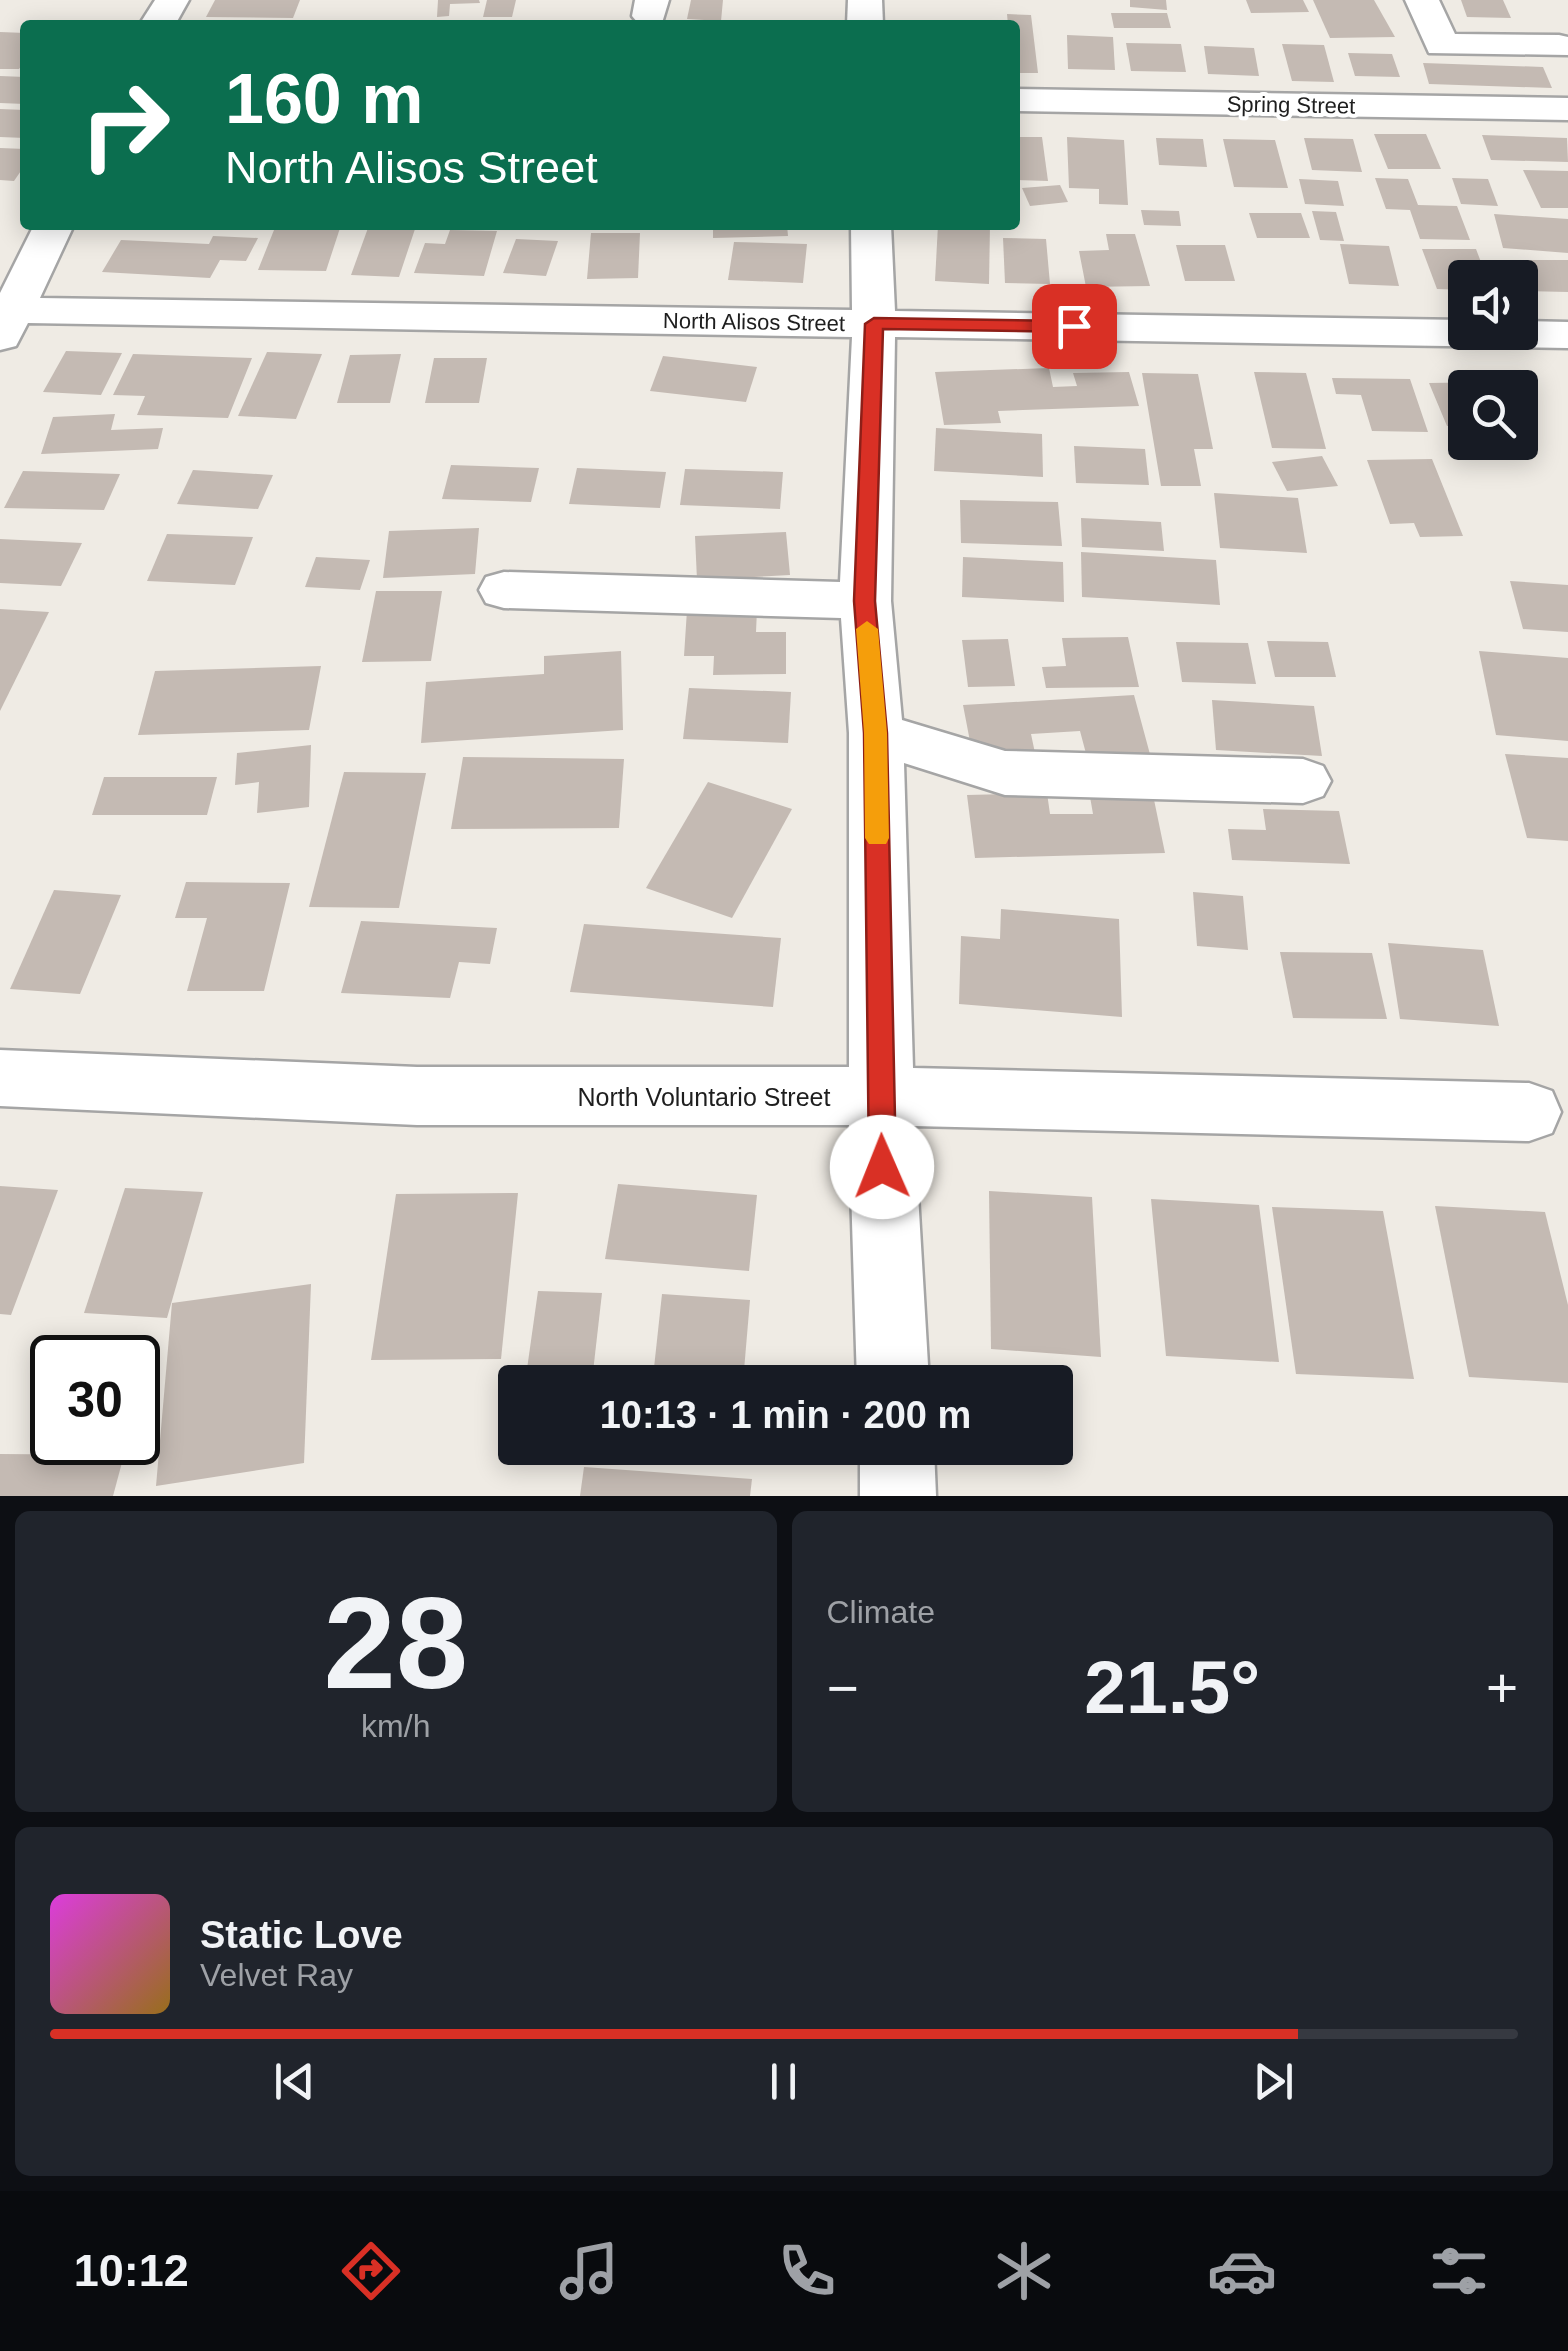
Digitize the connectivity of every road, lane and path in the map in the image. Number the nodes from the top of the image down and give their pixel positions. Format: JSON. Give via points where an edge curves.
{"nodes":[{"id":1,"x":1422,"y":0,"type":"edge"},
{"id":2,"x":1559,"y":35,"type":"edge"},
{"id":3,"x":1020,"y":100,"type":"edge"},
{"id":4,"x":1568,"y":109,"type":"edge"},
{"id":5,"x":51,"y":230,"type":"edge"},
{"id":6,"x":870,"y":230,"type":"edge"},
{"id":7,"x":5,"y":319,"type":"edge"},
{"id":8,"x":874,"y":324,"type":"junction"},
{"id":9,"x":1568,"y":335,"type":"edge"},
{"id":10,"x":504,"y":590,"type":"dead end"},
{"id":11,"x":865,"y":601,"type":"junction"},
{"id":12,"x":876,"y":733,"type":"junction"},
{"id":13,"x":1303,"y":781,"type":"dead end"},
{"id":14,"x":0,"y":1078,"type":"edge"},
{"id":15,"x":882,"y":1096,"type":"junction"},
{"id":16,"x":1528,"y":1112,"type":"dead end"},
{"id":17,"x":892,"y":1365,"type":"edge"},
{"id":18,"x":897,"y":1465,"type":"edge"},
{"id":19,"x":898,"y":1496,"type":"edge"}],
"edges":[{"from":1,"to":2,"type":"street","via":[[1442,45]]},
{"from":3,"to":4,"type":"street","name":"Spring Street"},
{"from":5,"to":7,"type":"street"},
{"from":6,"to":8,"type":"street"},
{"from":7,"to":8,"type":"street","name":"North Alisos Street"},
{"from":8,"to":9,"type":"street","name":"North Alisos Street"},
{"from":8,"to":11,"type":"street"},
{"from":10,"to":11,"type":"street"},
{"from":11,"to":12,"type":"street"},
{"from":12,"to":13,"type":"street","via":[[1005,773]]},
{"from":12,"to":15,"type":"street"},
{"from":14,"to":15,"type":"street","name":"North Voluntario Street","via":[[416,1096]]},
{"from":15,"to":16,"type":"street","name":"North Voluntario Street"},
{"from":15,"to":17,"type":"street"},
{"from":18,"to":19,"type":"street"}]}
